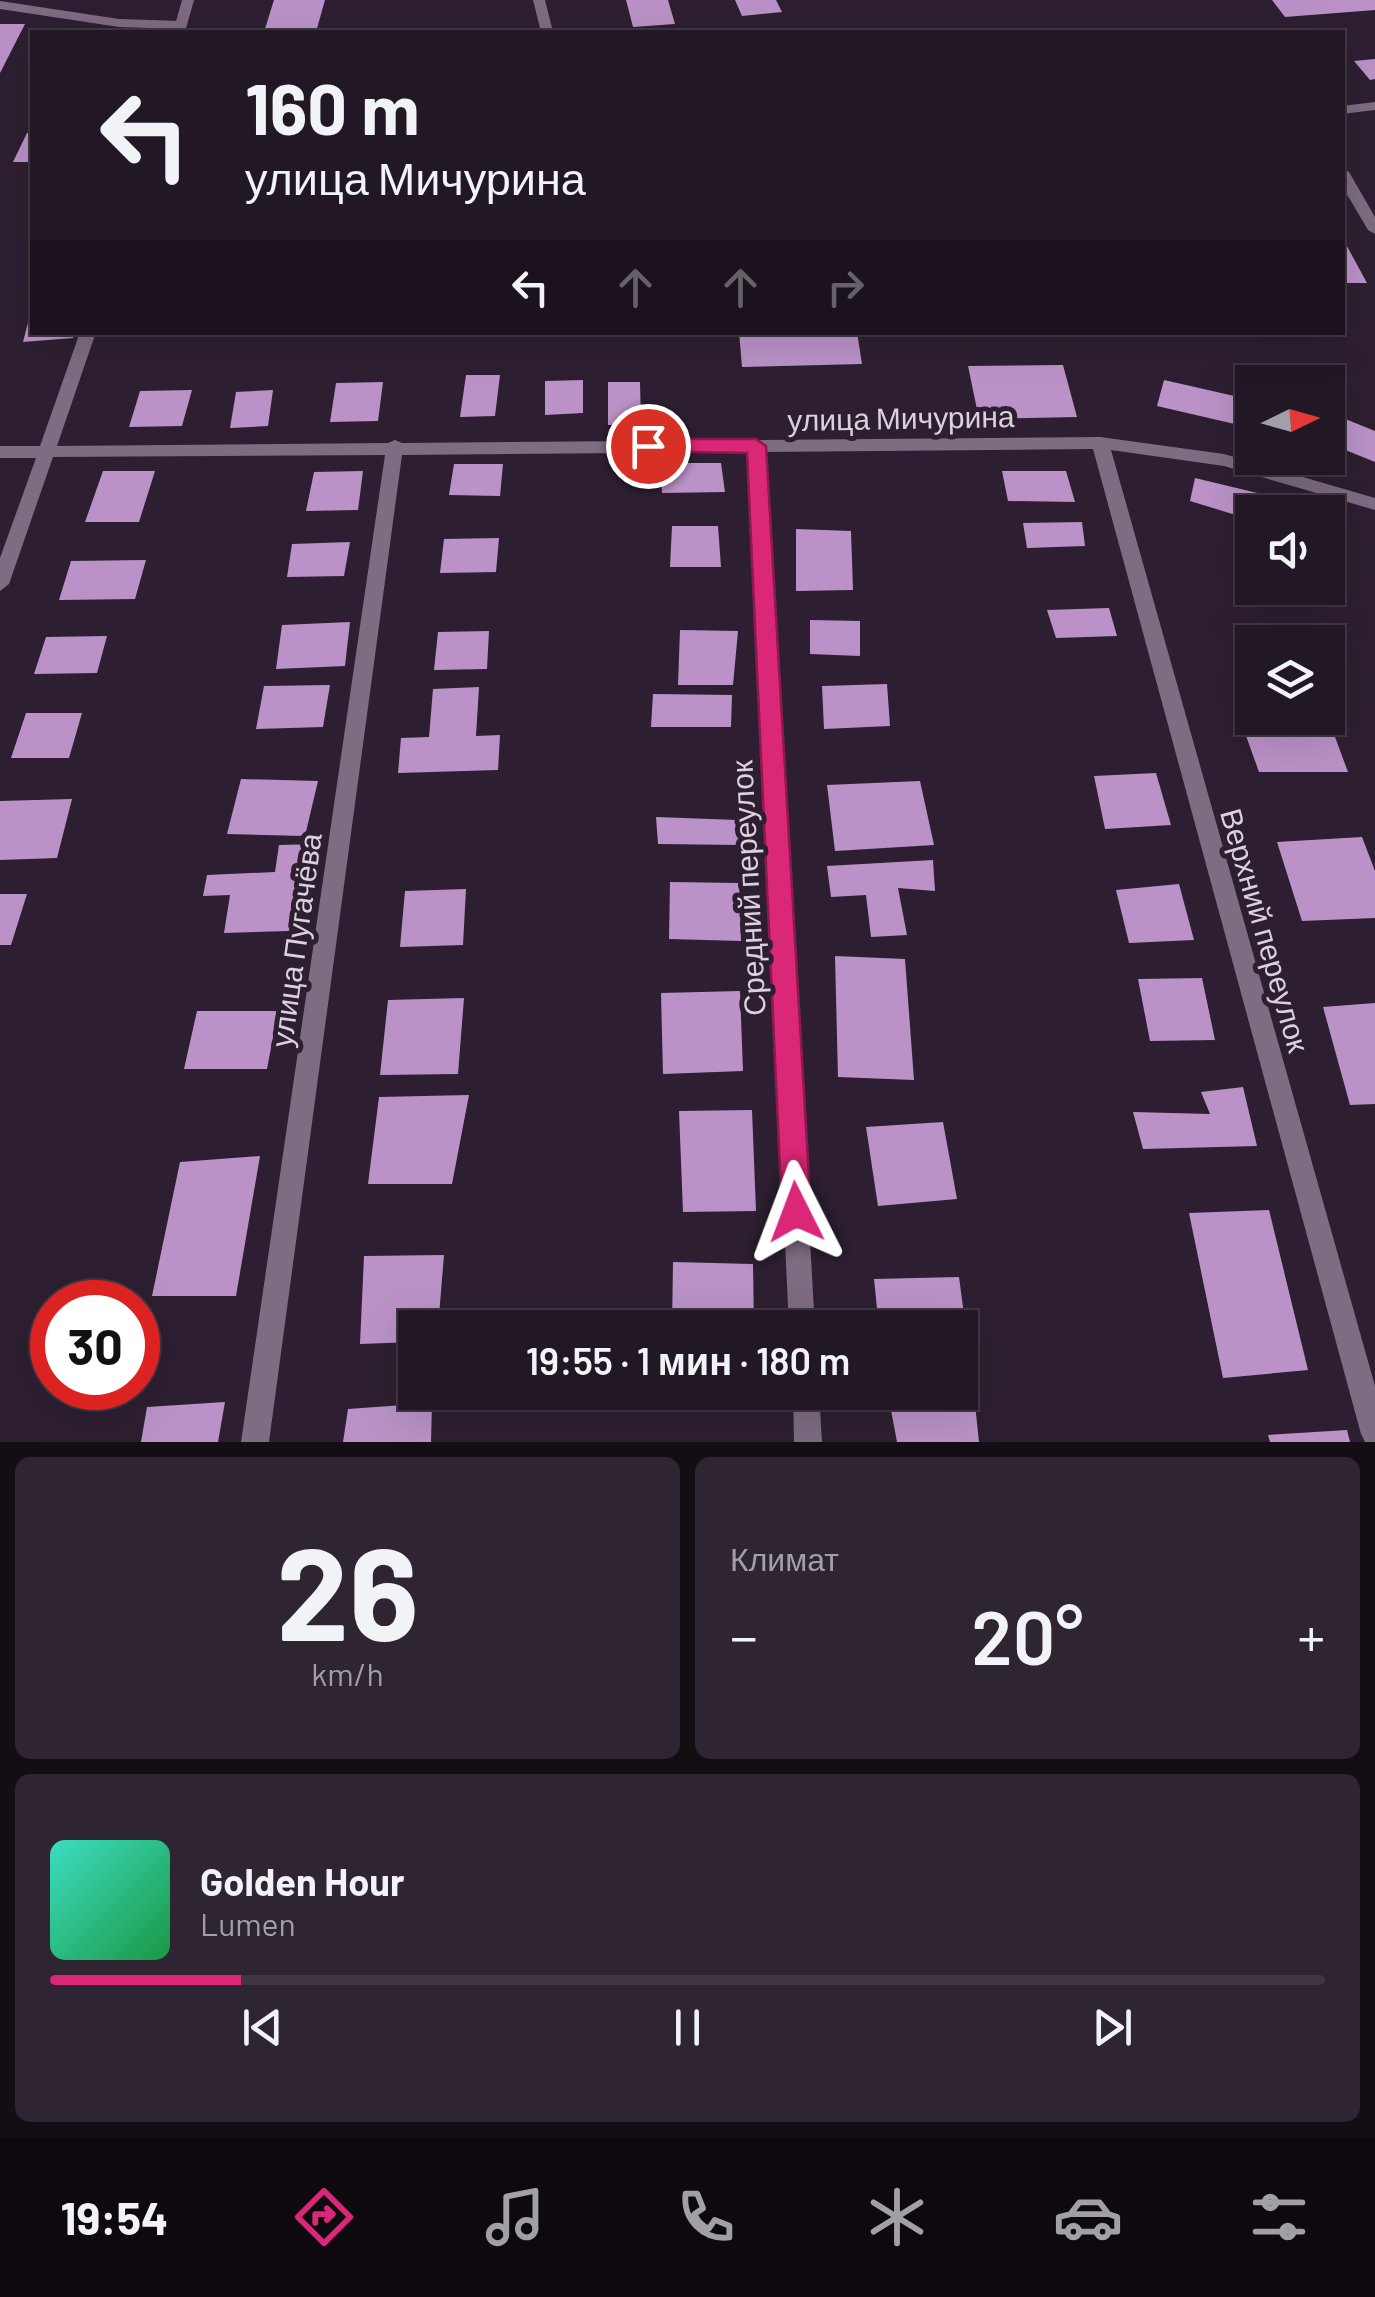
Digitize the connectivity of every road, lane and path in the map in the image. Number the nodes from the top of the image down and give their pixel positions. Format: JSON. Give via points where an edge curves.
{"nodes":[{"id":1,"x":188,"y":0,"type":"edge"},
{"id":2,"x":539,"y":0,"type":"edge"},
{"id":3,"x":0,"y":4,"type":"edge"},
{"id":4,"x":180,"y":29,"type":"edge"},
{"id":5,"x":546,"y":30,"type":"edge"},
{"id":6,"x":1375,"y":106,"type":"edge"},
{"id":7,"x":1345,"y":110,"type":"edge"},
{"id":8,"x":1345,"y":177,"type":"edge"},
{"id":9,"x":1375,"y":230,"type":"edge"},
{"id":10,"x":87,"y":335,"type":"edge"},
{"id":11,"x":1100,"y":443,"type":"junction"},
{"id":12,"x":395,"y":446,"type":"junction"},
{"id":13,"x":756,"y":446,"type":"junction"},
{"id":14,"x":45,"y":451,"type":"junction"},
{"id":15,"x":0,"y":452,"type":"edge"},
{"id":16,"x":1375,"y":504,"type":"edge"},
{"id":17,"x":0,"y":584,"type":"edge"},
{"id":18,"x":801,"y":1310,"type":"edge"},
{"id":19,"x":807,"y":1410,"type":"edge"},
{"id":20,"x":1375,"y":1434,"type":"edge"},
{"id":21,"x":255,"y":1442,"type":"edge"},
{"id":22,"x":808,"y":1442,"type":"edge"}],
"edges":[{"from":1,"to":4,"type":"street"},
{"from":2,"to":5,"type":"street"},
{"from":3,"to":4,"type":"street"},
{"from":6,"to":7,"type":"street"},
{"from":8,"to":9,"type":"street"},
{"from":10,"to":14,"type":"street"},
{"from":11,"to":13,"type":"street","name":"улица Мичурина"},
{"from":11,"to":16,"type":"street","name":"улица Мичурина","via":[[1224,460]]},
{"from":11,"to":20,"type":"street","name":"Верхний переулок"},
{"from":12,"to":13,"type":"street","name":"улица Мичурина"},
{"from":12,"to":14,"type":"street","name":"улица Мичурина"},
{"from":12,"to":21,"type":"street","name":"улица Пугачёва"},
{"from":13,"to":18,"type":"street","name":"Средний переулок"},
{"from":14,"to":15,"type":"street","name":"улица Мичурина"},
{"from":14,"to":17,"type":"street"},
{"from":19,"to":22,"type":"street"}]}
